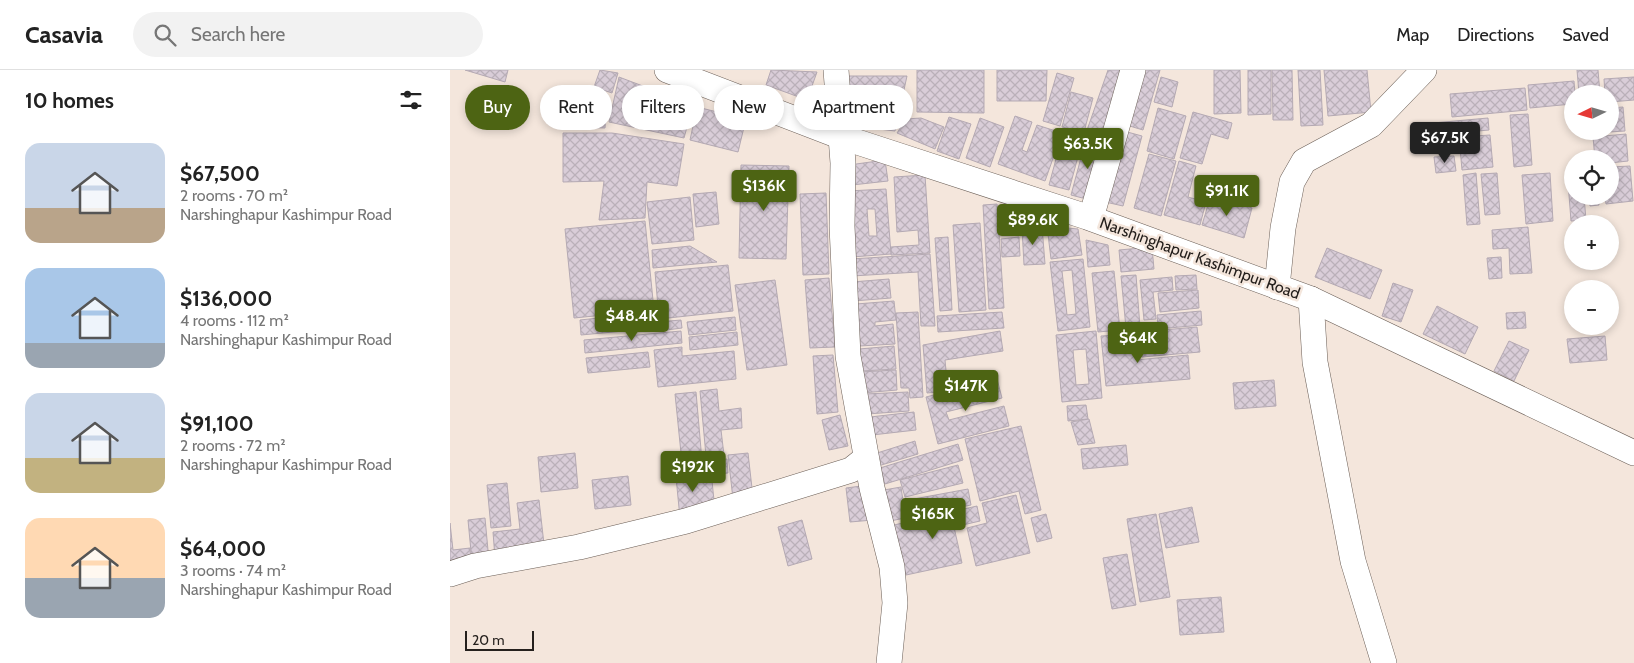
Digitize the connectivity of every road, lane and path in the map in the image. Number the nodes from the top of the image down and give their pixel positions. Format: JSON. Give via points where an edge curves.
{"nodes":[{"id":1,"x":666,"y":70,"type":"edge"},
{"id":2,"x":836,"y":70,"type":"edge"},
{"id":3,"x":1133,"y":70,"type":"edge"},
{"id":4,"x":1424,"y":70,"type":"edge"},
{"id":5,"x":842,"y":137,"type":"junction"},
{"id":6,"x":1091,"y":218,"type":"junction"},
{"id":7,"x":1277,"y":287,"type":"junction"},
{"id":8,"x":1310,"y":299,"type":"junction"},
{"id":9,"x":1634,"y":453,"type":"edge"},
{"id":10,"x":866,"y":458,"type":"junction"},
{"id":11,"x":450,"y":574,"type":"edge"},
{"id":12,"x":889,"y":663,"type":"edge"},
{"id":13,"x":1384,"y":663,"type":"edge"}],
"edges":[{"from":1,"to":5,"type":"street","name":"Narshinghapur Kashimpur Road"},
{"from":2,"to":5,"type":"street"},
{"from":3,"to":6,"type":"street"},
{"from":4,"to":7,"type":"street","via":[[1372,125],[1304,161],[1292,182]]},
{"from":5,"to":6,"type":"street","name":"Narshinghapur Kashimpur Road"},
{"from":5,"to":10,"type":"street","via":[[848,356]]},
{"from":6,"to":7,"type":"street","name":"Narshinghapur Kashimpur Road"},
{"from":7,"to":8,"type":"street","name":"Narshinghapur Kashimpur Road"},
{"from":8,"to":9,"type":"street","name":"Narshinghapur Kashimpur Road"},
{"from":8,"to":13,"type":"street","via":[[1315,362],[1353,561]]},
{"from":10,"to":11,"type":"street","via":[[851,470],[686,521]]},
{"from":10,"to":12,"type":"street","via":[[892,567],[896,604]]}]}
